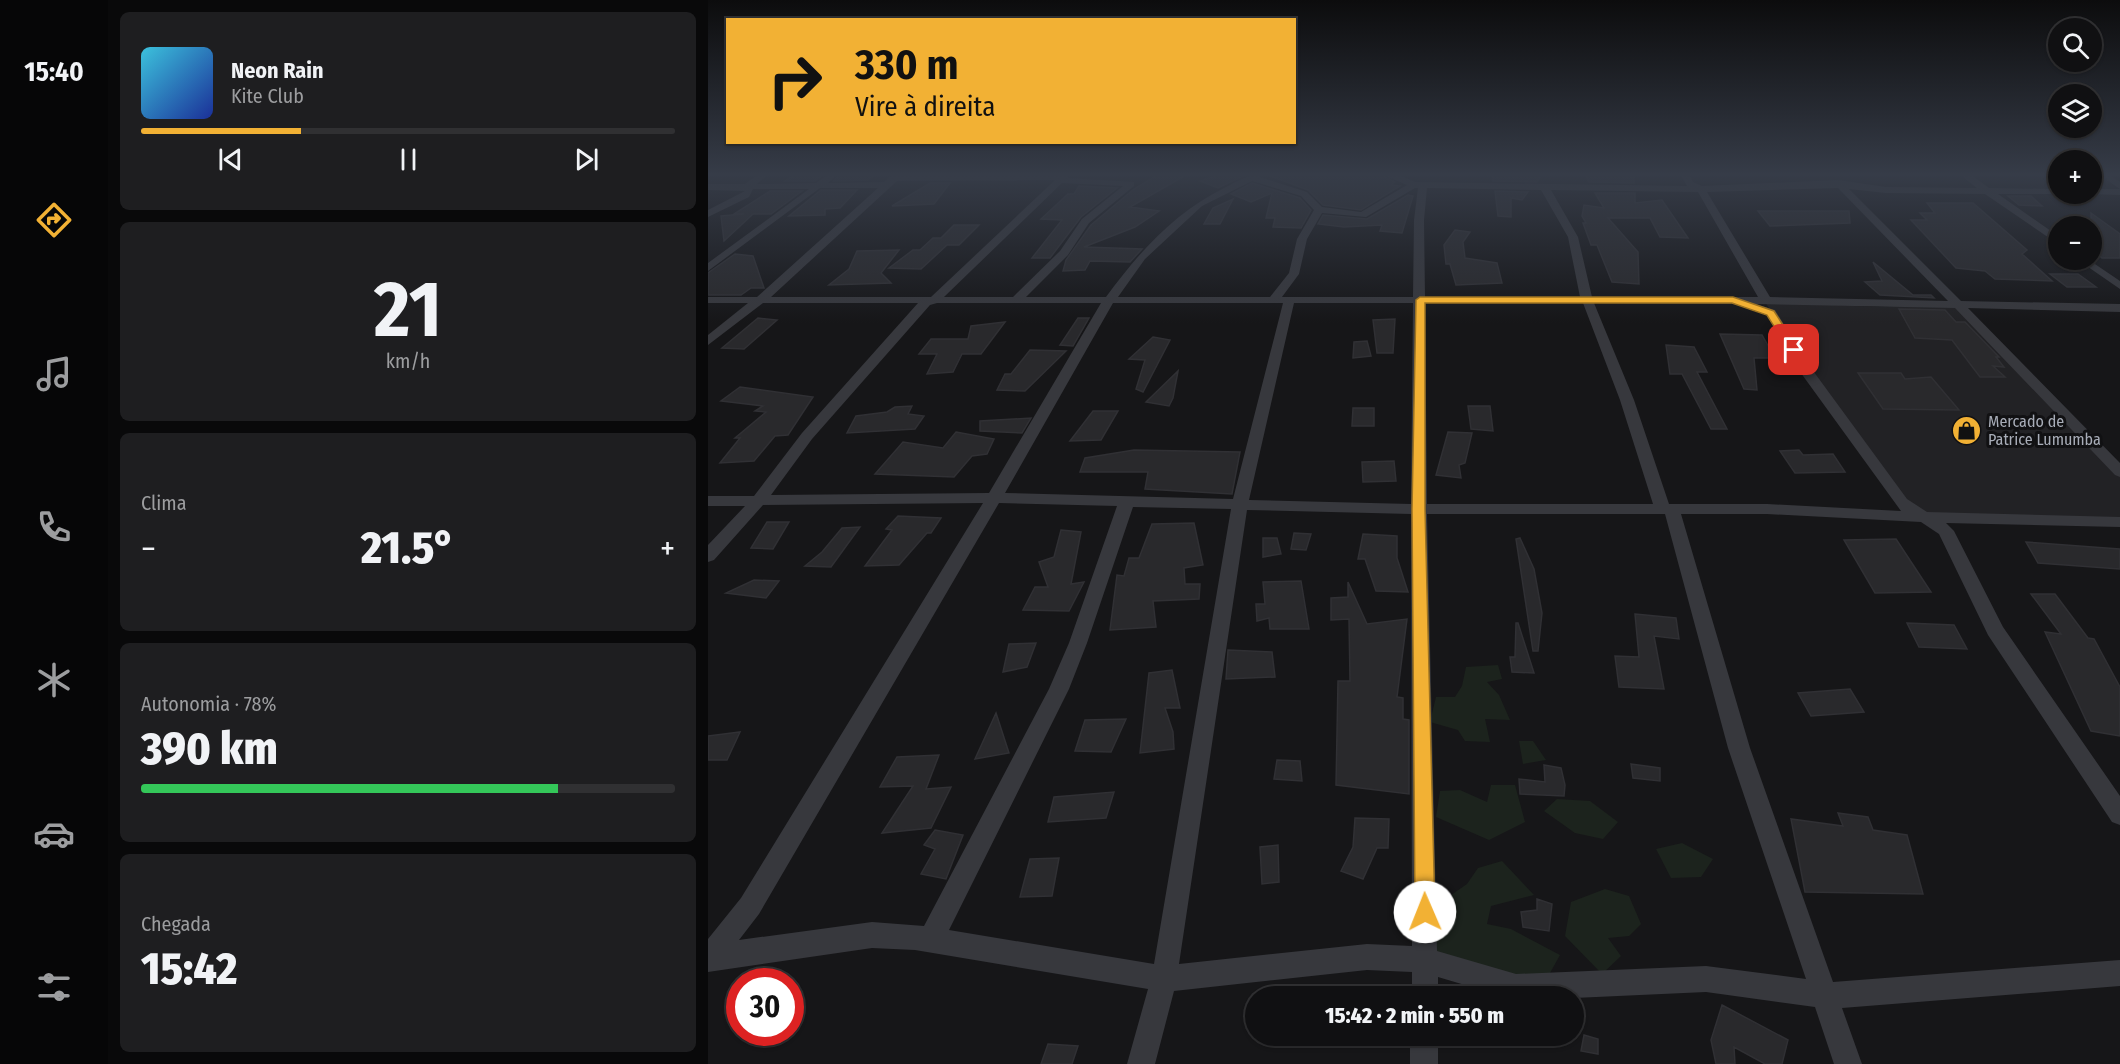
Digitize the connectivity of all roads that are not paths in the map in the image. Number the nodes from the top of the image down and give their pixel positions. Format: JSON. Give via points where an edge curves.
{"nodes":[{"id":1,"x":768,"y":224,"type":"edge"},
{"id":2,"x":845,"y":224,"type":"edge"},
{"id":3,"x":1014,"y":224,"type":"edge"},
{"id":4,"x":1083,"y":224,"type":"edge"},
{"id":5,"x":1177,"y":224,"type":"edge"},
{"id":6,"x":1311,"y":224,"type":"edge"},
{"id":7,"x":1419,"y":224,"type":"edge"},
{"id":8,"x":1567,"y":224,"type":"edge"},
{"id":9,"x":1721,"y":224,"type":"edge"},
{"id":10,"x":1878,"y":224,"type":"edge"},
{"id":11,"x":2033,"y":224,"type":"edge"},
{"id":12,"x":2048,"y":234,"type":"edge"},
{"id":13,"x":708,"y":268,"type":"edge"},
{"id":14,"x":2097,"y":270,"type":"edge"},
{"id":15,"x":2120,"y":286,"type":"edge"},
{"id":16,"x":708,"y":300,"type":"edge"},
{"id":17,"x":760,"y":300,"type":"junction"},
{"id":18,"x":1420,"y":300,"type":"junction"},
{"id":19,"x":1587,"y":300,"type":"junction"},
{"id":20,"x":1733,"y":300,"type":"junction"},
{"id":21,"x":1272,"y":301,"type":"junction"},
{"id":22,"x":1289,"y":301,"type":"junction"},
{"id":23,"x":1766,"y":301,"type":"junction"},
{"id":24,"x":929,"y":302,"type":"junction"},
{"id":25,"x":1014,"y":302,"type":"junction"},
{"id":26,"x":1108,"y":302,"type":"junction"},
{"id":27,"x":1958,"y":304,"type":"junction"},
{"id":28,"x":2120,"y":308,"type":"edge"},
{"id":29,"x":708,"y":341,"type":"edge"},
{"id":30,"x":2120,"y":472,"type":"edge"},
{"id":31,"x":994,"y":498,"type":"junction"},
{"id":32,"x":759,"y":500,"type":"junction"},
{"id":33,"x":1127,"y":500,"type":"junction"},
{"id":34,"x":708,"y":501,"type":"edge"},
{"id":35,"x":1241,"y":503,"type":"junction"},
{"id":36,"x":1419,"y":509,"type":"junction"},
{"id":37,"x":1668,"y":509,"type":"junction"},
{"id":38,"x":1923,"y":517,"type":"junction"},
{"id":39,"x":2120,"y":522,"type":"edge"},
{"id":40,"x":708,"y":556,"type":"edge"},
{"id":41,"x":2120,"y":815,"type":"edge"},
{"id":42,"x":931,"y":939,"type":"junction"},
{"id":43,"x":708,"y":958,"type":"edge"},
{"id":44,"x":1425,"y":960,"type":"junction"},
{"id":45,"x":2120,"y":973,"type":"edge"},
{"id":46,"x":1164,"y":979,"type":"junction"},
{"id":47,"x":1425,"y":986,"type":"edge"},
{"id":48,"x":1826,"y":996,"type":"junction"},
{"id":49,"x":1424,"y":1046,"type":"edge"},
{"id":50,"x":1141,"y":1064,"type":"edge"},
{"id":51,"x":1424,"y":1064,"type":"edge"},
{"id":52,"x":1848,"y":1064,"type":"edge"}],
"edges":[{"from":1,"to":13,"type":"street"},
{"from":2,"to":17,"type":"street"},
{"from":3,"to":24,"type":"street"},
{"from":4,"to":25,"type":"street","via":[[1064,253]]},
{"from":5,"to":26,"type":"street","via":[[1141,257]]},
{"from":6,"to":21,"type":"street","via":[[1302,239],[1293,274]]},
{"from":7,"to":18,"type":"street"},
{"from":8,"to":19,"type":"street"},
{"from":9,"to":23,"type":"street"},
{"from":10,"to":27,"type":"street"},
{"from":11,"to":12,"type":"street"},
{"from":14,"to":15,"type":"street"},
{"from":16,"to":17,"type":"street"},
{"from":17,"to":24,"type":"street"},
{"from":17,"to":29,"type":"street"},
{"from":18,"to":19,"type":"street"},
{"from":18,"to":22,"type":"street"},
{"from":18,"to":36,"type":"street"},
{"from":19,"to":20,"type":"street"},
{"from":19,"to":37,"type":"street"},
{"from":20,"to":23,"type":"street"},
{"from":20,"to":38,"type":"street","via":[[1771,313],[1805,369],[1901,503]]},
{"from":21,"to":22,"type":"street"},
{"from":21,"to":26,"type":"street"},
{"from":22,"to":35,"type":"street"},
{"from":23,"to":27,"type":"street"},
{"from":24,"to":25,"type":"street"},
{"from":24,"to":32,"type":"street","via":[[807,436]]},
{"from":25,"to":26,"type":"street"},
{"from":26,"to":31,"type":"street"},
{"from":27,"to":28,"type":"street"},
{"from":27,"to":30,"type":"street"},
{"from":31,"to":32,"type":"street"},
{"from":31,"to":33,"type":"street"},
{"from":31,"to":43,"type":"street","via":[[750,906]]},
{"from":32,"to":34,"type":"street"},
{"from":32,"to":40,"type":"street"},
{"from":33,"to":35,"type":"street"},
{"from":33,"to":42,"type":"street","via":[[1059,689]]},
{"from":35,"to":36,"type":"street"},
{"from":35,"to":46,"type":"street"},
{"from":36,"to":37,"type":"street"},
{"from":36,"to":44,"type":"street"},
{"from":37,"to":38,"type":"street","via":[[1767,508]]},
{"from":37,"to":48,"type":"street","via":[[1739,748]]},
{"from":38,"to":39,"type":"street"},
{"from":38,"to":41,"type":"street","via":[[1946,531],[1995,630]]},
{"from":42,"to":43,"type":"street","via":[[872,935]]},
{"from":42,"to":46,"type":"street"},
{"from":44,"to":46,"type":"street","via":[[1367,957]]},
{"from":44,"to":47,"type":"street"},
{"from":44,"to":48,"type":"street","via":[[1516,987],[1706,980]]},
{"from":45,"to":48,"type":"street"},
{"from":46,"to":50,"type":"street"},
{"from":48,"to":52,"type":"street"},
{"from":49,"to":51,"type":"street"}]}
